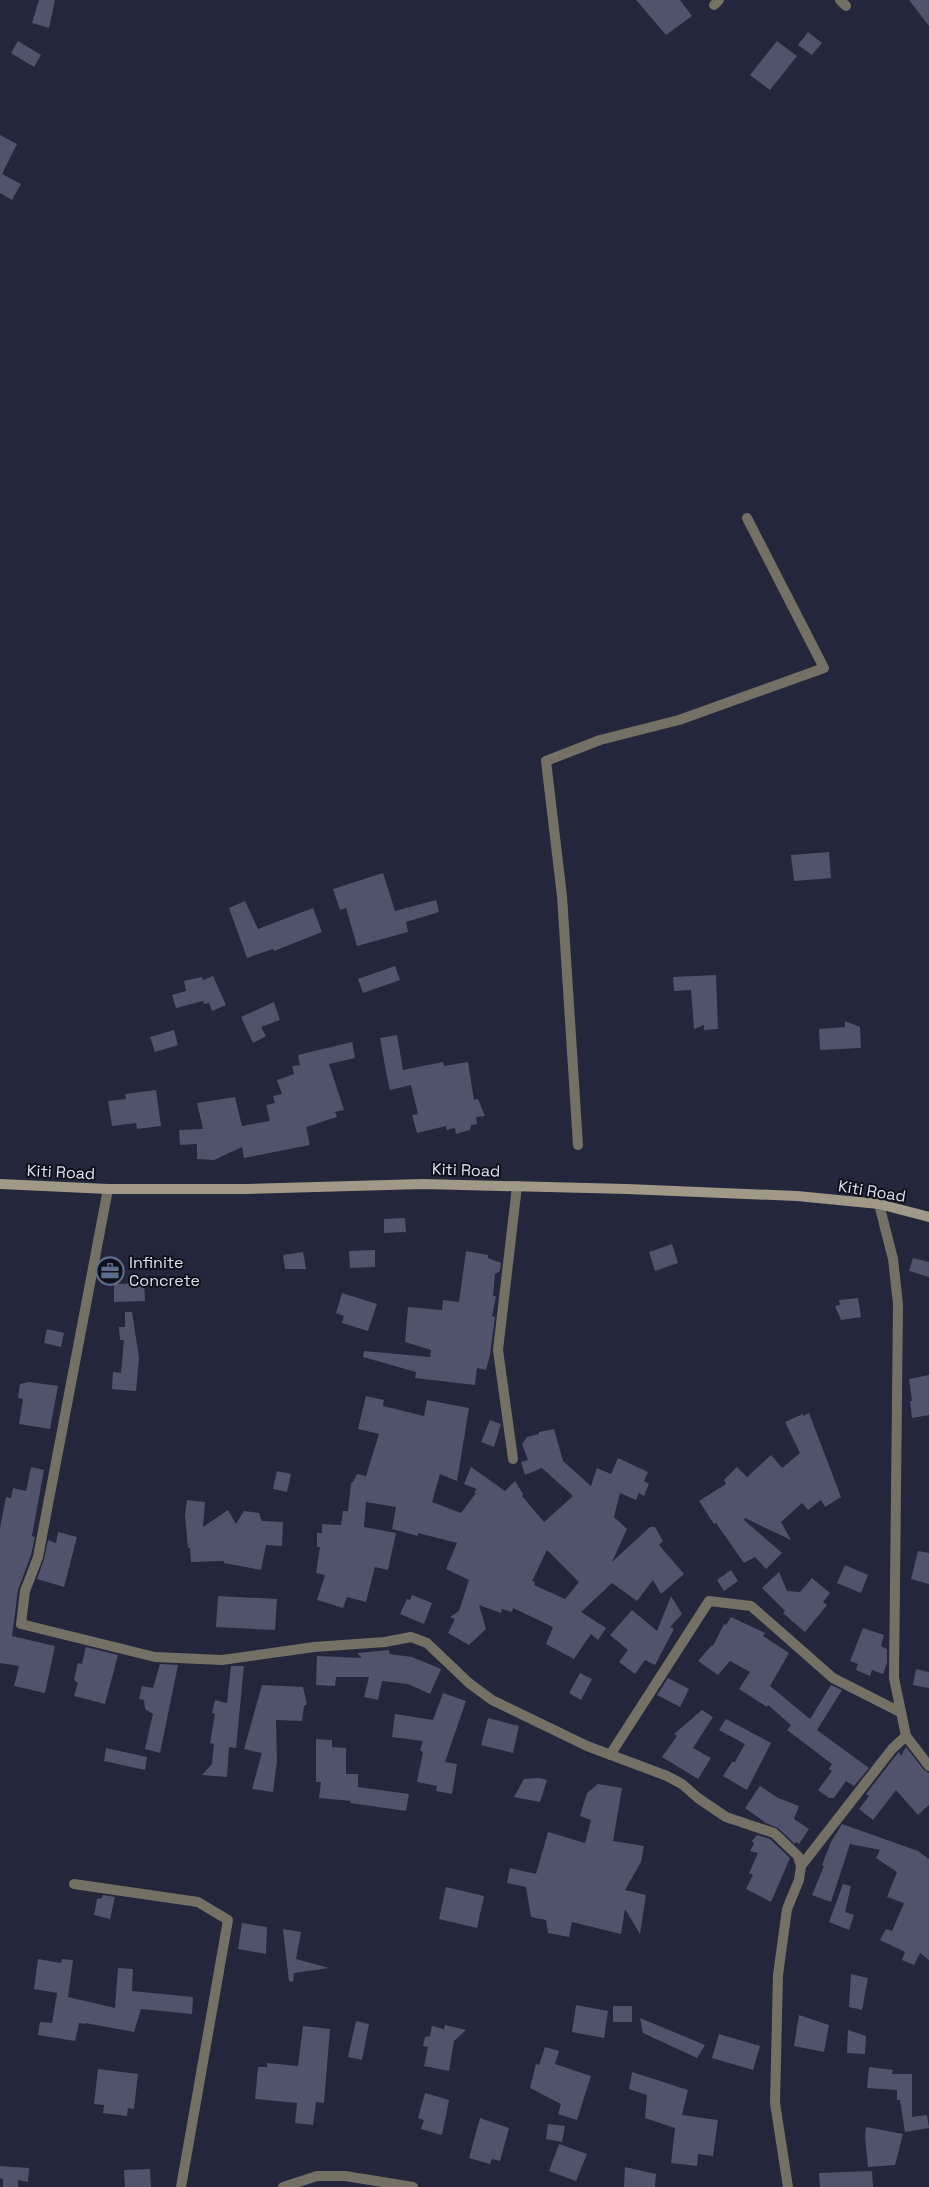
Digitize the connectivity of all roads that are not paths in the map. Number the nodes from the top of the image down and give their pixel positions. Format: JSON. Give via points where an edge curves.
{"nodes":[{"id":1,"x":747,"y":518,"type":"dead end"},
{"id":2,"x":578,"y":1145,"type":"dead end"},
{"id":3,"x":0,"y":1184,"type":"edge"},
{"id":4,"x":517,"y":1186,"type":"junction"},
{"id":5,"x":108,"y":1189,"type":"junction"},
{"id":6,"x":878,"y":1204,"type":"junction"},
{"id":7,"x":929,"y":1217,"type":"edge"},
{"id":8,"x":513,"y":1459,"type":"dead end"},
{"id":9,"x":900,"y":1712,"type":"junction"},
{"id":10,"x":906,"y":1736,"type":"junction"},
{"id":11,"x":610,"y":1754,"type":"junction"},
{"id":12,"x":929,"y":1766,"type":"edge"},
{"id":13,"x":801,"y":1866,"type":"junction"},
{"id":14,"x":74,"y":1884,"type":"dead end"},
{"id":15,"x":390,"y":2186,"type":"edge"},
{"id":16,"x":181,"y":2187,"type":"edge"},
{"id":17,"x":282,"y":2187,"type":"edge"},
{"id":18,"x":413,"y":2187,"type":"edge"},
{"id":19,"x":788,"y":2187,"type":"edge"}],
"edges":[{"from":1,"to":2,"type":"street","via":[[824,668],[679,720],[600,740],[546,760],[562,896]]},
{"from":3,"to":5,"type":"street","name":"Kiti Road"},
{"from":4,"to":5,"type":"street","name":"Kiti Road","via":[[423,1184]]},
{"from":4,"to":6,"type":"street","name":"Kiti Road","via":[[788,1196]]},
{"from":4,"to":8,"type":"street","via":[[498,1350]]},
{"from":5,"to":11,"type":"street","via":[[38,1557],[26,1591],[21,1624],[155,1657],[222,1660],[411,1637],[427,1643],[492,1700]]},
{"from":6,"to":7,"type":"street","name":"Kiti Road"},
{"from":6,"to":9,"type":"street","via":[[893,1259],[898,1304],[894,1678]]},
{"from":9,"to":10,"type":"street"},
{"from":9,"to":11,"type":"street","via":[[833,1678],[751,1606],[709,1601]]},
{"from":10,"to":12,"type":"street"},
{"from":10,"to":13,"type":"street","via":[[892,1749]]},
{"from":11,"to":13,"type":"street","via":[[682,1784],[726,1817],[774,1833],[798,1856]]},
{"from":13,"to":19,"type":"street","via":[[788,1908],[778,1975],[775,2102]]},
{"from":14,"to":16,"type":"street","via":[[198,1902],[228,1920]]},
{"from":15,"to":17,"type":"street","via":[[345,2176],[317,2176]]},
{"from":15,"to":18,"type":"street"}]}
